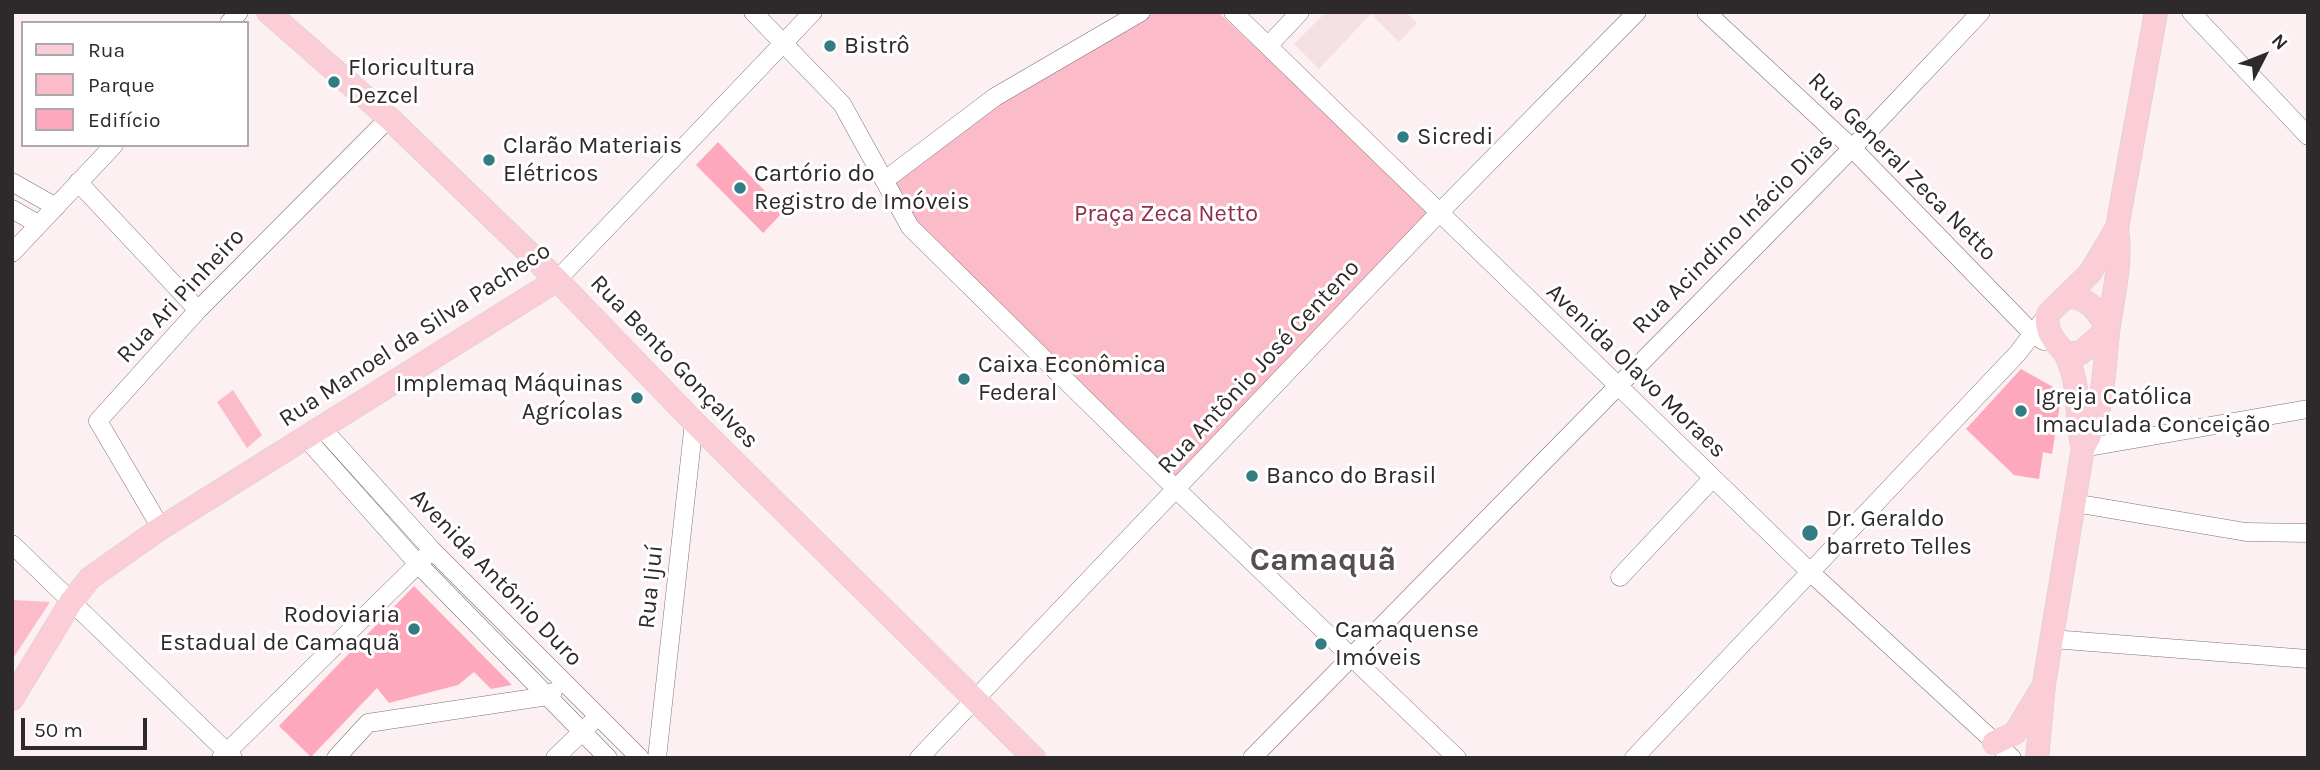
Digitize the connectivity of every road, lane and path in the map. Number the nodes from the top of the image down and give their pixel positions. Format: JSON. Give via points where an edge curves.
{"nodes":[{"id":1,"x":268,"y":12,"type":"edge"},
{"id":2,"x":753,"y":12,"type":"edge"},
{"id":3,"x":813,"y":12,"type":"edge"},
{"id":4,"x":1141,"y":12,"type":"edge"},
{"id":5,"x":1233,"y":12,"type":"edge"},
{"id":6,"x":1300,"y":12,"type":"edge"},
{"id":7,"x":1637,"y":12,"type":"edge"},
{"id":8,"x":1706,"y":12,"type":"edge"},
{"id":9,"x":1981,"y":12,"type":"edge"},
{"id":10,"x":2156,"y":12,"type":"edge"},
{"id":11,"x":2191,"y":12,"type":"edge"},
{"id":12,"x":784,"y":41,"type":"junction"},
{"id":13,"x":1268,"y":46,"type":"junction"},
{"id":14,"x":389,"y":118,"type":"junction"},
{"id":15,"x":2308,"y":136,"type":"edge"},
{"id":16,"x":112,"y":147,"type":"edge"},
{"id":17,"x":1852,"y":148,"type":"junction"},
{"id":18,"x":885,"y":180,"type":"junction"},
{"id":19,"x":12,"y":182,"type":"edge"},
{"id":20,"x":78,"y":183,"type":"junction"},
{"id":21,"x":56,"y":206,"type":"junction"},
{"id":22,"x":12,"y":209,"type":"edge"},
{"id":23,"x":1437,"y":214,"type":"junction"},
{"id":24,"x":38,"y":224,"type":"junction"},
{"id":25,"x":2117,"y":228,"type":"junction"},
{"id":26,"x":12,"y":253,"type":"edge"},
{"id":27,"x":557,"y":280,"type":"junction"},
{"id":28,"x":2067,"y":297,"type":"junction"},
{"id":29,"x":198,"y":310,"type":"junction"},
{"id":30,"x":2048,"y":314,"type":"junction"},
{"id":31,"x":2108,"y":328,"type":"junction"},
{"id":32,"x":2034,"y":335,"type":"junction"},
{"id":33,"x":2065,"y":353,"type":"junction"},
{"id":34,"x":1617,"y":387,"type":"junction"},
{"id":35,"x":2308,"y":409,"type":"edge"},
{"id":36,"x":694,"y":422,"type":"junction"},
{"id":37,"x":314,"y":433,"type":"junction"},
{"id":38,"x":2083,"y":448,"type":"junction"},
{"id":39,"x":1712,"y":479,"type":"junction"},
{"id":40,"x":1177,"y":490,"type":"junction"},
{"id":41,"x":2074,"y":503,"type":"junction"},
{"id":42,"x":161,"y":528,"type":"junction"},
{"id":43,"x":2308,"y":533,"type":"edge"},
{"id":44,"x":12,"y":544,"type":"edge"},
{"id":45,"x":432,"y":550,"type":"junction"},
{"id":46,"x":418,"y":564,"type":"junction"},
{"id":47,"x":1808,"y":571,"type":"junction"},
{"id":48,"x":1620,"y":577,"type":"dead end"},
{"id":49,"x":71,"y":602,"type":"junction"},
{"id":50,"x":2052,"y":639,"type":"junction"},
{"id":51,"x":1352,"y":657,"type":"junction"},
{"id":52,"x":2308,"y":659,"type":"edge"},
{"id":53,"x":563,"y":683,"type":"junction"},
{"id":54,"x":2044,"y":684,"type":"junction"},
{"id":55,"x":548,"y":696,"type":"junction"},
{"id":56,"x":12,"y":699,"type":"edge"},
{"id":57,"x":975,"y":701,"type":"junction"},
{"id":58,"x":2029,"y":710,"type":"junction"},
{"id":59,"x":598,"y":717,"type":"junction"},
{"id":60,"x":582,"y":732,"type":"junction"},
{"id":61,"x":1992,"y":750,"type":"edge"},
{"id":62,"x":227,"y":756,"type":"edge"},
{"id":63,"x":336,"y":758,"type":"edge"},
{"id":64,"x":555,"y":758,"type":"edge"},
{"id":65,"x":608,"y":758,"type":"edge"},
{"id":66,"x":640,"y":758,"type":"edge"},
{"id":67,"x":657,"y":758,"type":"edge"},
{"id":68,"x":919,"y":758,"type":"edge"},
{"id":69,"x":1034,"y":758,"type":"edge"},
{"id":70,"x":1252,"y":758,"type":"edge"},
{"id":71,"x":1457,"y":758,"type":"edge"},
{"id":72,"x":1634,"y":758,"type":"edge"},
{"id":73,"x":2012,"y":758,"type":"edge"},
{"id":74,"x":2023,"y":758,"type":"edge"},
{"id":75,"x":2037,"y":758,"type":"edge"}],
"edges":[{"from":1,"to":14,"type":"main road","name":"Rua Bento Gonçalves"},
{"from":2,"to":12,"type":"street"},
{"from":3,"to":12,"type":"street","name":"Rua Manoel da Silva Pacheco"},
{"from":4,"to":18,"type":"street","via":[[995,97]]},
{"from":5,"to":13,"type":"street","name":"Avenida Olavo Moraes"},
{"from":6,"to":13,"type":"street"},
{"from":7,"to":23,"type":"street","name":"Rua Antônio José Centeno"},
{"from":8,"to":17,"type":"street","name":"Rua General Zeca Netto"},
{"from":9,"to":17,"type":"street","name":"Rua Acindino Inácio Dias"},
{"from":10,"to":25,"type":"main road"},
{"from":11,"to":15,"type":"street"},
{"from":12,"to":18,"type":"street","via":[[842,104]]},
{"from":12,"to":27,"type":"street","name":"Rua Manoel da Silva Pacheco"},
{"from":13,"to":23,"type":"street","name":"Avenida Olavo Moraes"},
{"from":14,"to":27,"type":"main road","name":"Rua Bento Gonçalves"},
{"from":14,"to":29,"type":"street","name":"Rua Ari Pinheiro"},
{"from":16,"to":20,"type":"street"},
{"from":17,"to":32,"type":"street","name":"Rua General Zeca Netto"},
{"from":17,"to":34,"type":"street","name":"Rua Acindino Inácio Dias"},
{"from":18,"to":40,"type":"street","via":[[911,227]]},
{"from":19,"to":21,"type":"street"},
{"from":20,"to":21,"type":"street"},
{"from":20,"to":29,"type":"street"},
{"from":21,"to":24,"type":"street"},
{"from":22,"to":24,"type":"street"},
{"from":23,"to":34,"type":"street","name":"Avenida Olavo Moraes"},
{"from":23,"to":40,"type":"street","name":"Rua Antônio José Centeno"},
{"from":24,"to":26,"type":"street"},
{"from":25,"to":28,"type":"main road","via":[[2090,273]]},
{"from":25,"to":31,"type":"main road","via":[[2119,262]]},
{"from":27,"to":36,"type":"main road","name":"Rua Bento Gonçalves"},
{"from":27,"to":37,"type":"main road","name":"Rua Manoel da Silva Pacheco"},
{"from":28,"to":30,"type":"main road"},
{"from":28,"to":31,"type":"main road","via":[[2092,305]]},
{"from":29,"to":42,"type":"street","name":"Rua Ari Pinheiro","via":[[98,421]]},
{"from":30,"to":32,"type":"street"},
{"from":30,"to":33,"type":"main road","via":[[2049,334]]},
{"from":31,"to":33,"type":"main road","via":[[2081,353]]},
{"from":31,"to":38,"type":"main road","via":[[2098,416]]},
{"from":32,"to":33,"type":"street","name":"Rua General Zeca Netto"},
{"from":32,"to":47,"type":"street"},
{"from":33,"to":38,"type":"main road","via":[[2078,386]]},
{"from":34,"to":39,"type":"street","name":"Avenida Olavo Moraes"},
{"from":34,"to":51,"type":"street","name":"Rua Acindino Inácio Dias"},
{"from":35,"to":38,"type":"street"},
{"from":36,"to":57,"type":"main road","name":"Rua Bento Gonçalves"},
{"from":36,"to":67,"type":"street","name":"Rua Ijuí"},
{"from":37,"to":42,"type":"main road","name":"Rua Manoel da Silva Pacheco"},
{"from":37,"to":45,"type":"street","name":"Avenida Antônio Duro"},
{"from":37,"to":46,"type":"street","name":"Avenida Antônio Duro"},
{"from":38,"to":41,"type":"main road"},
{"from":39,"to":47,"type":"street","name":"Avenida Olavo Moraes"},
{"from":39,"to":48,"type":"street"},
{"from":40,"to":51,"type":"street"},
{"from":40,"to":57,"type":"street","name":"Rua Antônio José Centeno"},
{"from":41,"to":43,"type":"street","via":[[2246,532]]},
{"from":41,"to":50,"type":"main road"},
{"from":42,"to":49,"type":"main road","name":"Rua Manoel da Silva Pacheco","via":[[90,579]]},
{"from":44,"to":49,"type":"street"},
{"from":45,"to":46,"type":"street"},
{"from":45,"to":53,"type":"street","name":"Avenida Antônio Duro"},
{"from":46,"to":55,"type":"street","name":"Avenida Antônio Duro"},
{"from":46,"to":62,"type":"street"},
{"from":47,"to":61,"type":"street","name":"Avenida Olavo Moraes"},
{"from":47,"to":72,"type":"street"},
{"from":49,"to":56,"type":"main road","name":"Rua Manoel da Silva Pacheco"},
{"from":49,"to":62,"type":"street"},
{"from":50,"to":52,"type":"street"},
{"from":50,"to":54,"type":"main road"},
{"from":51,"to":70,"type":"street","name":"Rua Acindino Inácio Dias"},
{"from":51,"to":71,"type":"street"},
{"from":53,"to":55,"type":"street"},
{"from":53,"to":59,"type":"street","name":"Avenida Antônio Duro"},
{"from":54,"to":58,"type":"main road"},
{"from":54,"to":75,"type":"main road"},
{"from":55,"to":60,"type":"street","name":"Avenida Antônio Duro"},
{"from":55,"to":63,"type":"street","via":[[368,723]]},
{"from":57,"to":68,"type":"street","name":"Rua Antônio José Centeno"},
{"from":57,"to":69,"type":"main road","name":"Rua Bento Gonçalves"},
{"from":58,"to":61,"type":"main road","via":[[2015,733]]},
{"from":58,"to":74,"type":"main road"},
{"from":59,"to":60,"type":"street"},
{"from":59,"to":66,"type":"street","name":"Avenida Antônio Duro"},
{"from":60,"to":64,"type":"street"},
{"from":60,"to":65,"type":"street","name":"Avenida Antônio Duro"},
{"from":61,"to":73,"type":"street","name":"Avenida Olavo Moraes"}]}
